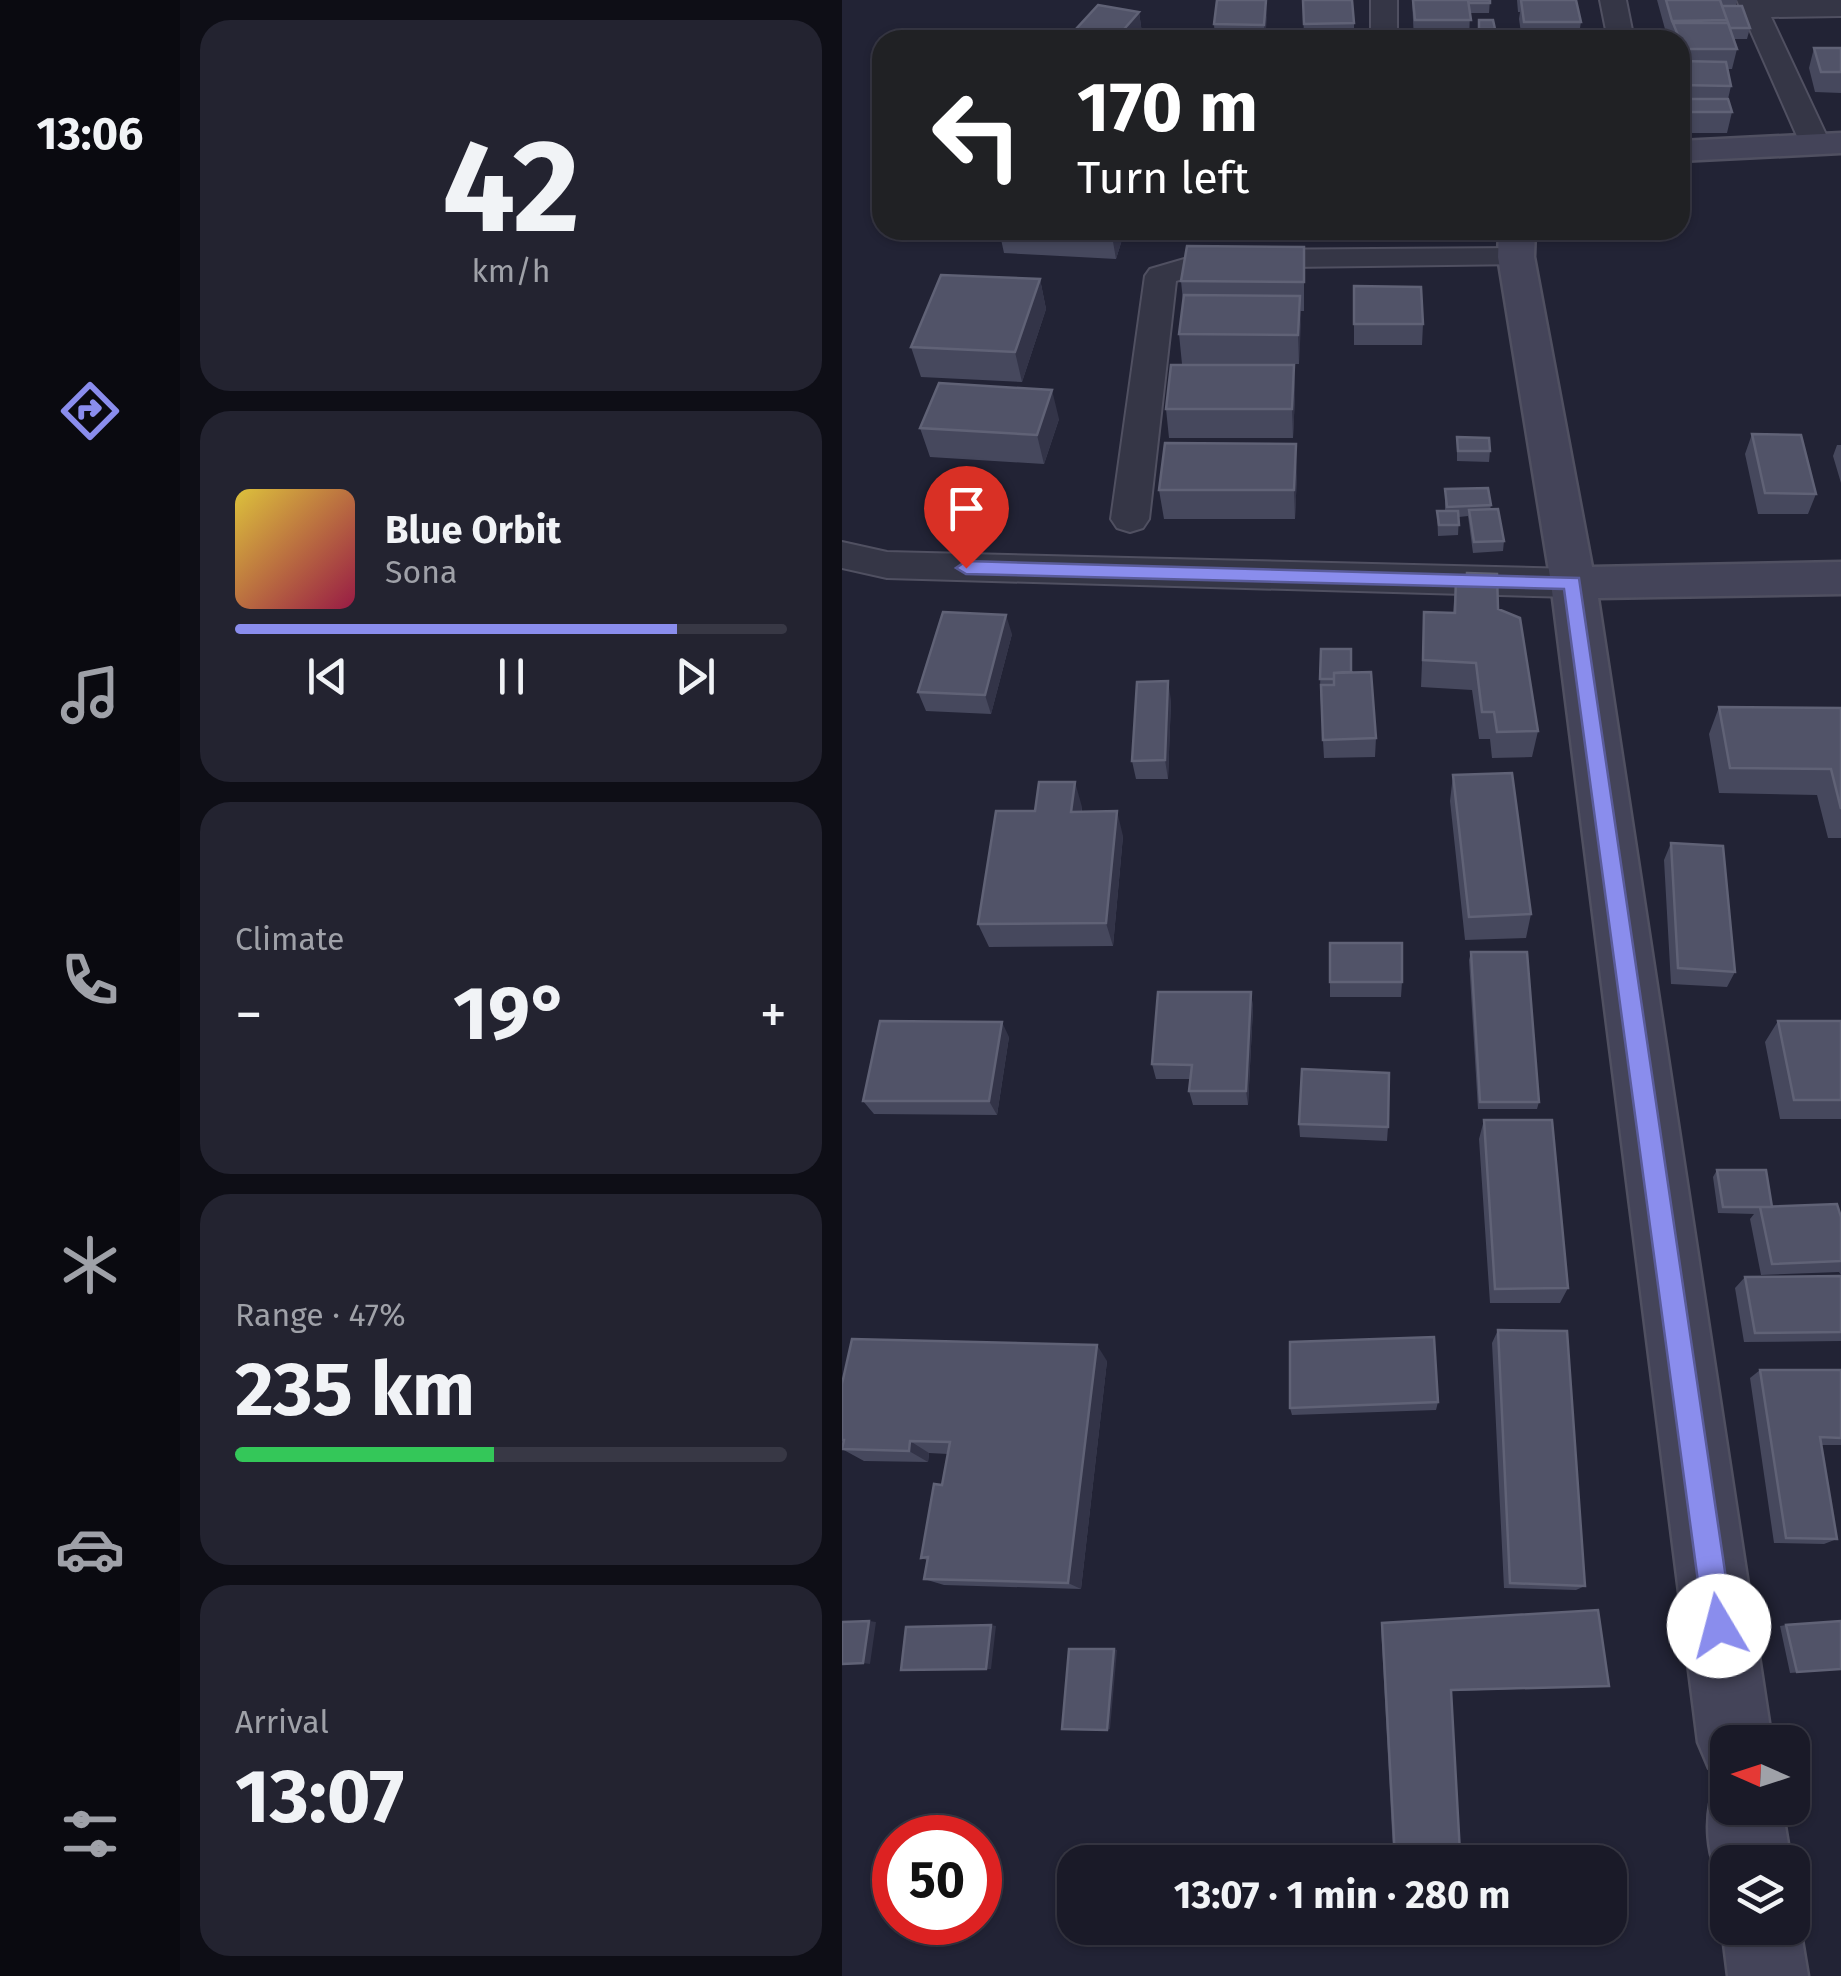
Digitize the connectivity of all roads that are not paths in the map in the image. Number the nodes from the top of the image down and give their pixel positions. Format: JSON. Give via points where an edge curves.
{"nodes":[{"id":1,"x":1384,"y":0,"type":"edge"},
{"id":2,"x":1613,"y":0,"type":"edge"},
{"id":3,"x":1752,"y":5,"type":"edge"},
{"id":4,"x":1840,"y":8,"type":"edge"},
{"id":5,"x":1384,"y":30,"type":"edge"},
{"id":6,"x":1618,"y":30,"type":"edge"},
{"id":7,"x":1828,"y":143,"type":"edge"},
{"id":8,"x":1690,"y":150,"type":"edge"},
{"id":9,"x":1516,"y":243,"type":"edge"},
{"id":10,"x":1130,"y":519,"type":"dead end"},
{"id":11,"x":842,"y":555,"type":"edge"},
{"id":12,"x":1840,"y":578,"type":"edge"},
{"id":13,"x":1572,"y":583,"type":"junction"},
{"id":14,"x":1733,"y":1725,"type":"edge"},
{"id":15,"x":1763,"y":1945,"type":"edge"},
{"id":16,"x":1768,"y":1976,"type":"edge"}],
"edges":[{"from":1,"to":5,"type":"street"},
{"from":2,"to":6,"type":"street"},
{"from":3,"to":4,"type":"street"},
{"from":3,"to":7,"type":"street"},
{"from":7,"to":8,"type":"main road"},
{"from":9,"to":10,"type":"street","via":[[1214,259],[1161,276]]},
{"from":9,"to":13,"type":"main road"},
{"from":11,"to":13,"type":"street","via":[[886,565]]},
{"from":12,"to":13,"type":"main road"},
{"from":13,"to":14,"type":"main road"},
{"from":15,"to":16,"type":"main road"}]}
